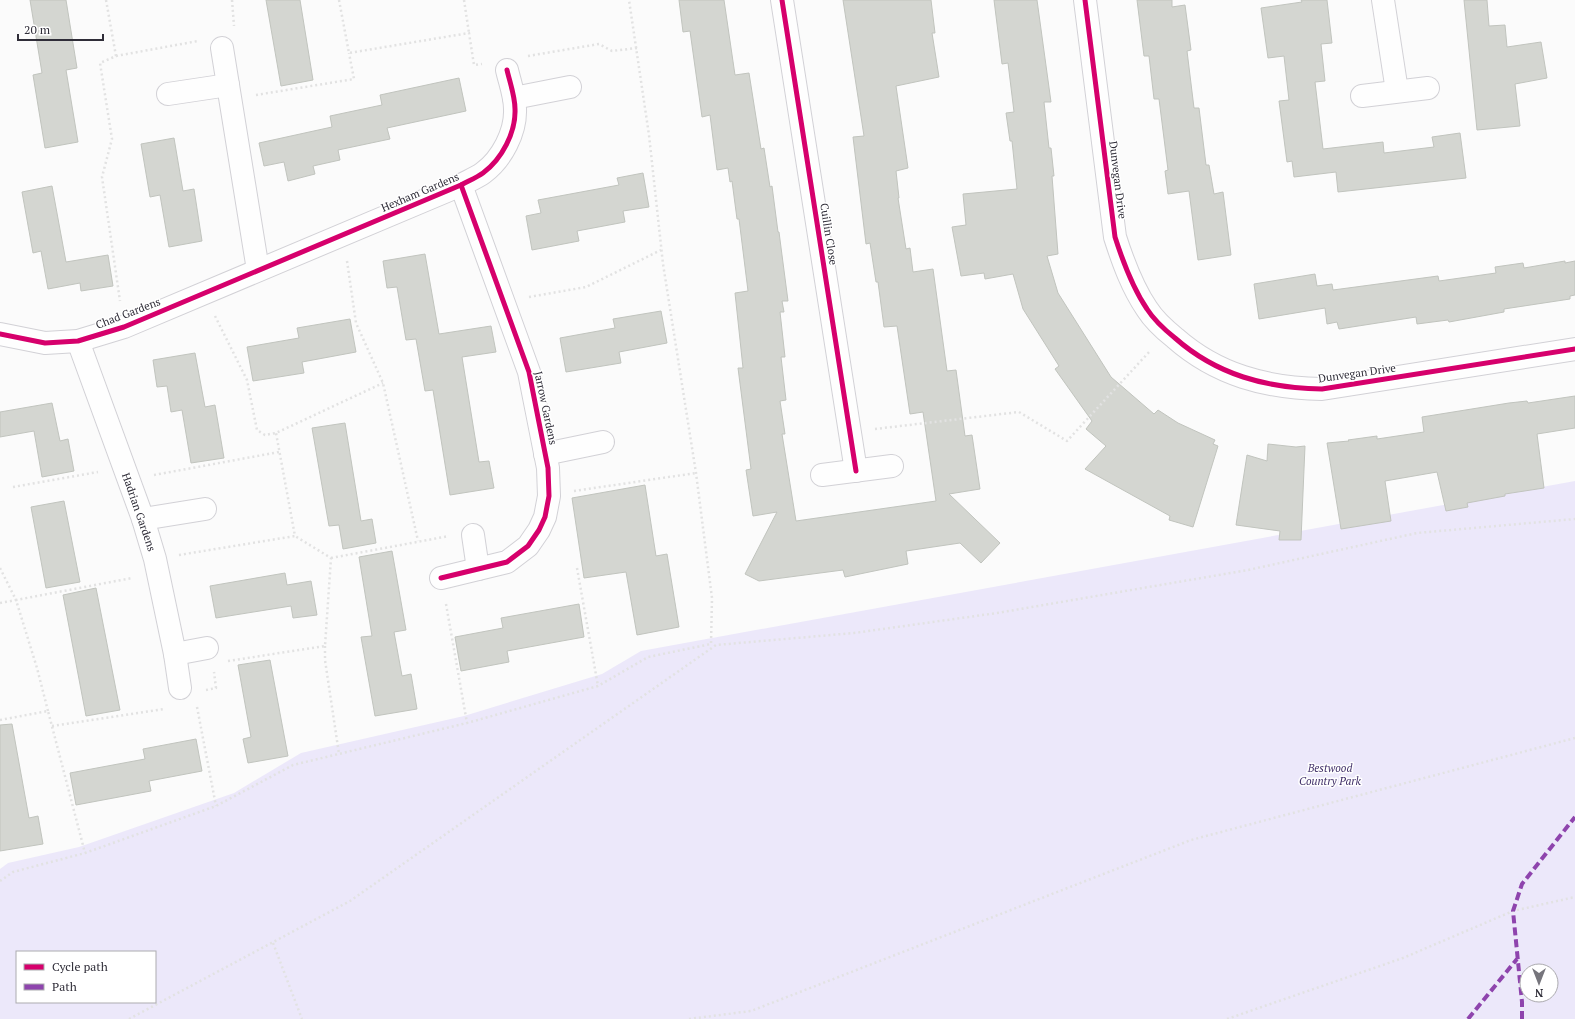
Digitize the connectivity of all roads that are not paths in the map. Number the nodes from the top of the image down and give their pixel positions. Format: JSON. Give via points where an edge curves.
{"nodes":[{"id":1,"x":782,"y":0,"type":"edge"},
{"id":2,"x":1085,"y":0,"type":"edge"},
{"id":3,"x":1383,"y":0,"type":"edge"},
{"id":4,"x":214,"y":44,"type":"road end"},
{"id":5,"x":506,"y":63,"type":"road end"},
{"id":6,"x":228,"y":85,"type":"junction"},
{"id":7,"x":570,"y":87,"type":"dead end"},
{"id":8,"x":1428,"y":88,"type":"dead end"},
{"id":9,"x":1397,"y":91,"type":"junction"},
{"id":10,"x":168,"y":94,"type":"dead end"},
{"id":11,"x":1362,"y":96,"type":"dead end"},
{"id":12,"x":514,"y":98,"type":"junction"},
{"id":13,"x":461,"y":185,"type":"junction"},
{"id":14,"x":258,"y":270,"type":"junction"},
{"id":15,"x":0,"y":334,"type":"edge"},
{"id":16,"x":78,"y":341,"type":"junction"},
{"id":17,"x":1575,"y":349,"type":"edge"},
{"id":18,"x":603,"y":442,"type":"dead end"},
{"id":19,"x":545,"y":454,"type":"junction"},
{"id":20,"x":892,"y":466,"type":"dead end"},
{"id":21,"x":856,"y":471,"type":"junction"},
{"id":22,"x":822,"y":475,"type":"dead end"},
{"id":23,"x":205,"y":509,"type":"dead end"},
{"id":24,"x":143,"y":519,"type":"junction"},
{"id":25,"x":473,"y":535,"type":"road end"},
{"id":26,"x":478,"y":569,"type":"junction"},
{"id":27,"x":441,"y":578,"type":"road end"},
{"id":28,"x":175,"y":654,"type":"junction"},
{"id":29,"x":210,"y":656,"type":"road end"},
{"id":30,"x":188,"y":694,"type":"road end"}],
"edges":[{"from":1,"to":21,"type":"street","name":"Cuillin Close"},
{"from":2,"to":17,"type":"street","name":"Dunvegan Drive","via":[[1115,237],[1123,263],[1148,310],[1191,352],[1247,379],[1294,389],[1322,389]]},
{"from":3,"to":9,"type":"street"},
{"from":4,"to":6,"type":"street"},
{"from":5,"to":12,"type":"street","name":"Hexham Gardens"},
{"from":6,"to":10,"type":"street"},
{"from":6,"to":14,"type":"street"},
{"from":7,"to":12,"type":"street"},
{"from":8,"to":9,"type":"street"},
{"from":9,"to":11,"type":"street"},
{"from":12,"to":13,"type":"street","name":"Hexham Gardens","via":[[515,121],[502,152],[483,173]]},
{"from":13,"to":14,"type":"street","name":"Hexham Gardens"},
{"from":13,"to":19,"type":"street","name":"Jarrow Gardens","via":[[529,372]]},
{"from":14,"to":16,"type":"street","name":"Chad Gardens","via":[[124,327]]},
{"from":15,"to":16,"type":"street","name":"Chad Gardens","via":[[45,343]]},
{"from":16,"to":24,"type":"street","name":"Hadrian Gardens"},
{"from":18,"to":19,"type":"street"},
{"from":19,"to":26,"type":"street","name":"Jarrow Gardens","via":[[549,496],[545,517],[539,530],[528,546],[507,562]]},
{"from":20,"to":21,"type":"street"},
{"from":21,"to":22,"type":"street"},
{"from":23,"to":24,"type":"street"},
{"from":24,"to":28,"type":"street","name":"Hadrian Gardens"},
{"from":25,"to":26,"type":"street"},
{"from":26,"to":27,"type":"street","name":"Jarrow Gardens"},
{"from":28,"to":29,"type":"street"},
{"from":28,"to":30,"type":"street","name":"Hadrian Gardens"}]}
